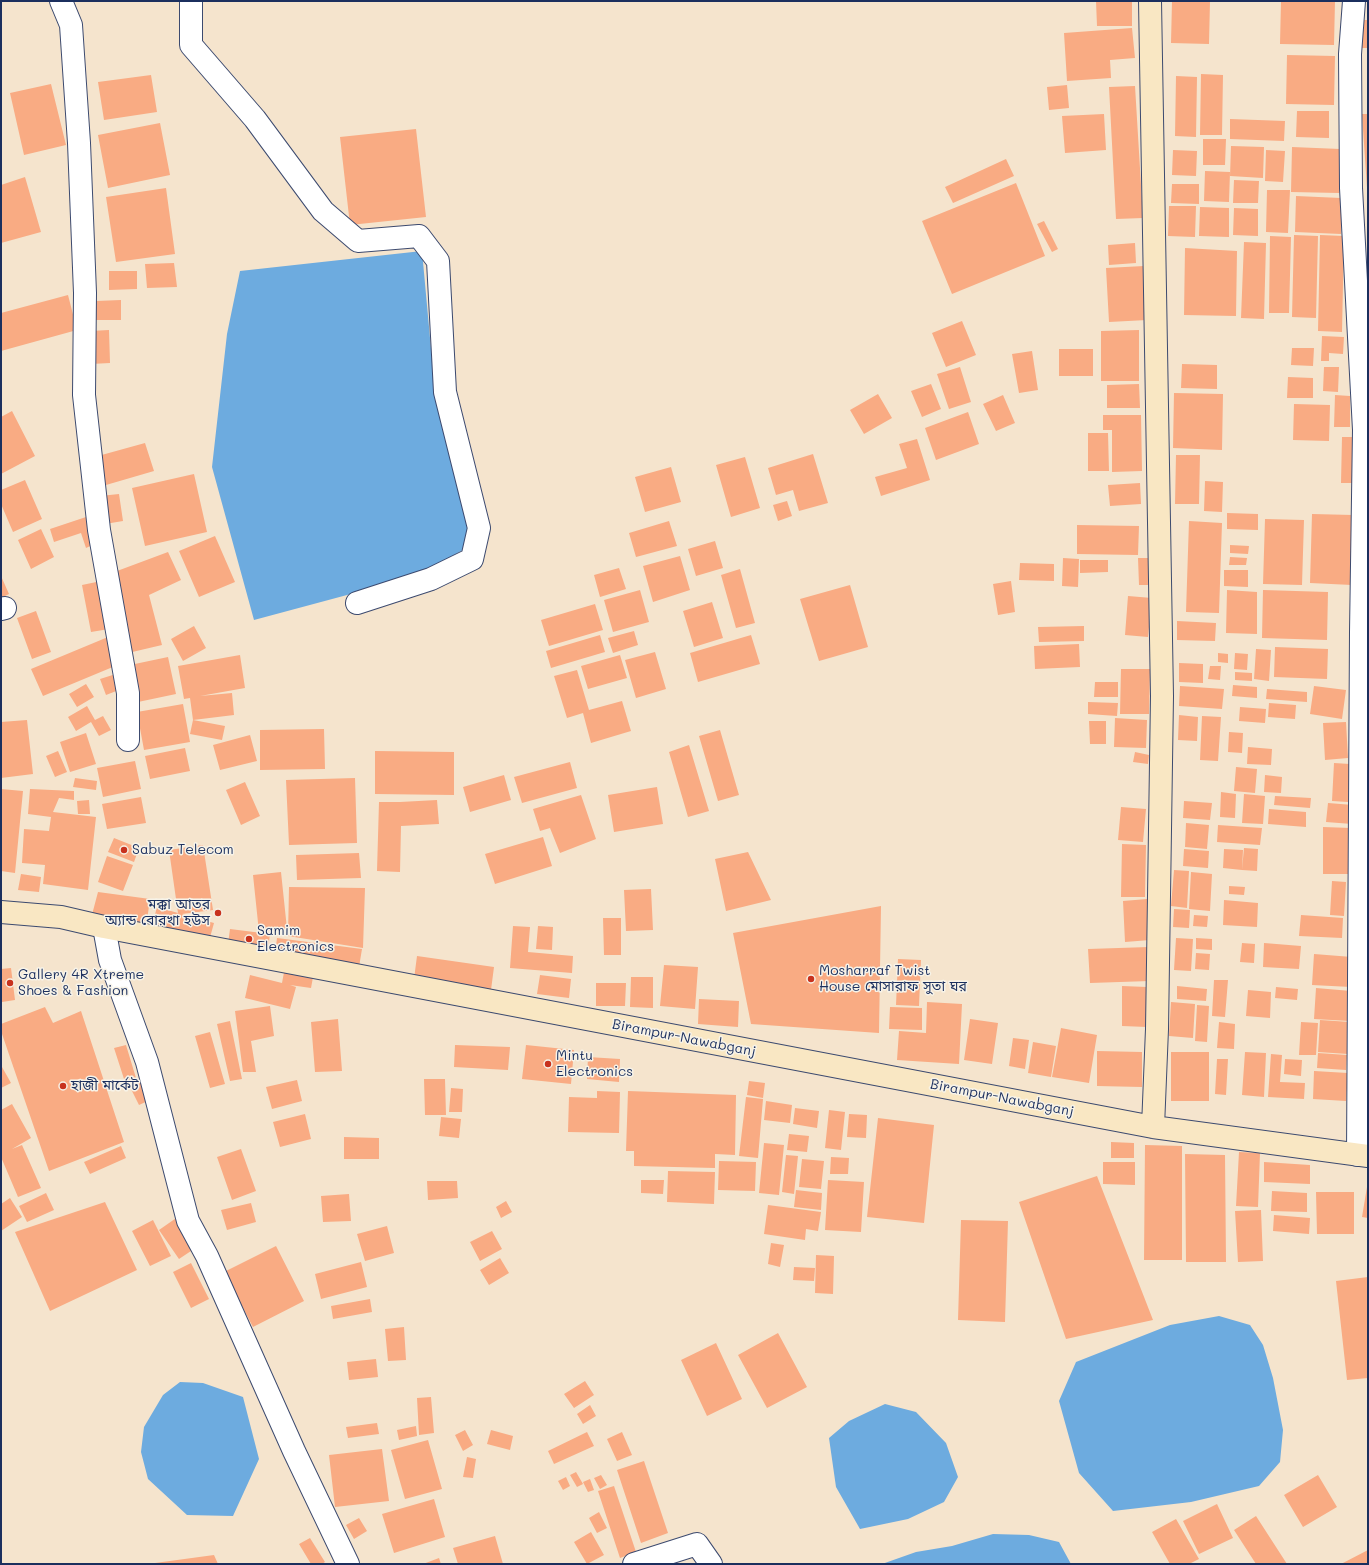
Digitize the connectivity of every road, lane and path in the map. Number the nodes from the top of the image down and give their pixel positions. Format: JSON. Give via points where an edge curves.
{"nodes":[{"id":1,"x":60,"y":1,"type":"edge"},
{"id":2,"x":191,"y":1,"type":"edge"},
{"id":3,"x":1150,"y":1,"type":"edge"},
{"id":4,"x":1354,"y":1,"type":"edge"},
{"id":5,"x":1365,"y":544,"type":"edge"},
{"id":6,"x":357,"y":603,"type":"dead end"},
{"id":7,"x":128,"y":740,"type":"dead end"},
{"id":8,"x":1,"y":912,"type":"edge"},
{"id":9,"x":104,"y":927,"type":"junction"},
{"id":10,"x":1364,"y":946,"type":"edge"},
{"id":11,"x":1153,"y":1127,"type":"junction"},
{"id":12,"x":1363,"y":1156,"type":"edge"},
{"id":13,"x":348,"y":1564,"type":"edge"},
{"id":14,"x":634,"y":1564,"type":"edge"},
{"id":15,"x":711,"y":1564,"type":"edge"}],
"edges":[{"from":1,"to":7,"type":"street","via":[[70,25],[79,143],[85,293],[84,394],[99,530],[128,693]]},
{"from":2,"to":6,"type":"street","via":[[192,45],[255,119],[323,211],[358,241],[419,236],[438,261],[445,392],[479,528],[472,559],[431,579]]},
{"from":3,"to":11,"type":"main road","via":[[1162,696]]},
{"from":4,"to":5,"type":"street","via":[[1350,54],[1351,188],[1364,430]]},
{"from":5,"to":10,"type":"street"},
{"from":8,"to":9,"type":"main road","name":"Birampur-Nawabganj","via":[[61,917]]},
{"from":9,"to":11,"type":"main road","name":"Birampur-Nawabganj"},
{"from":9,"to":13,"type":"street","via":[[110,960],[147,1062],[188,1221],[207,1256],[294,1451]]},
{"from":10,"to":12,"type":"street"},
{"from":11,"to":12,"type":"main road","name":"Birampur-Nawabganj"},
{"from":14,"to":15,"type":"street","via":[[697,1544]]}]}
